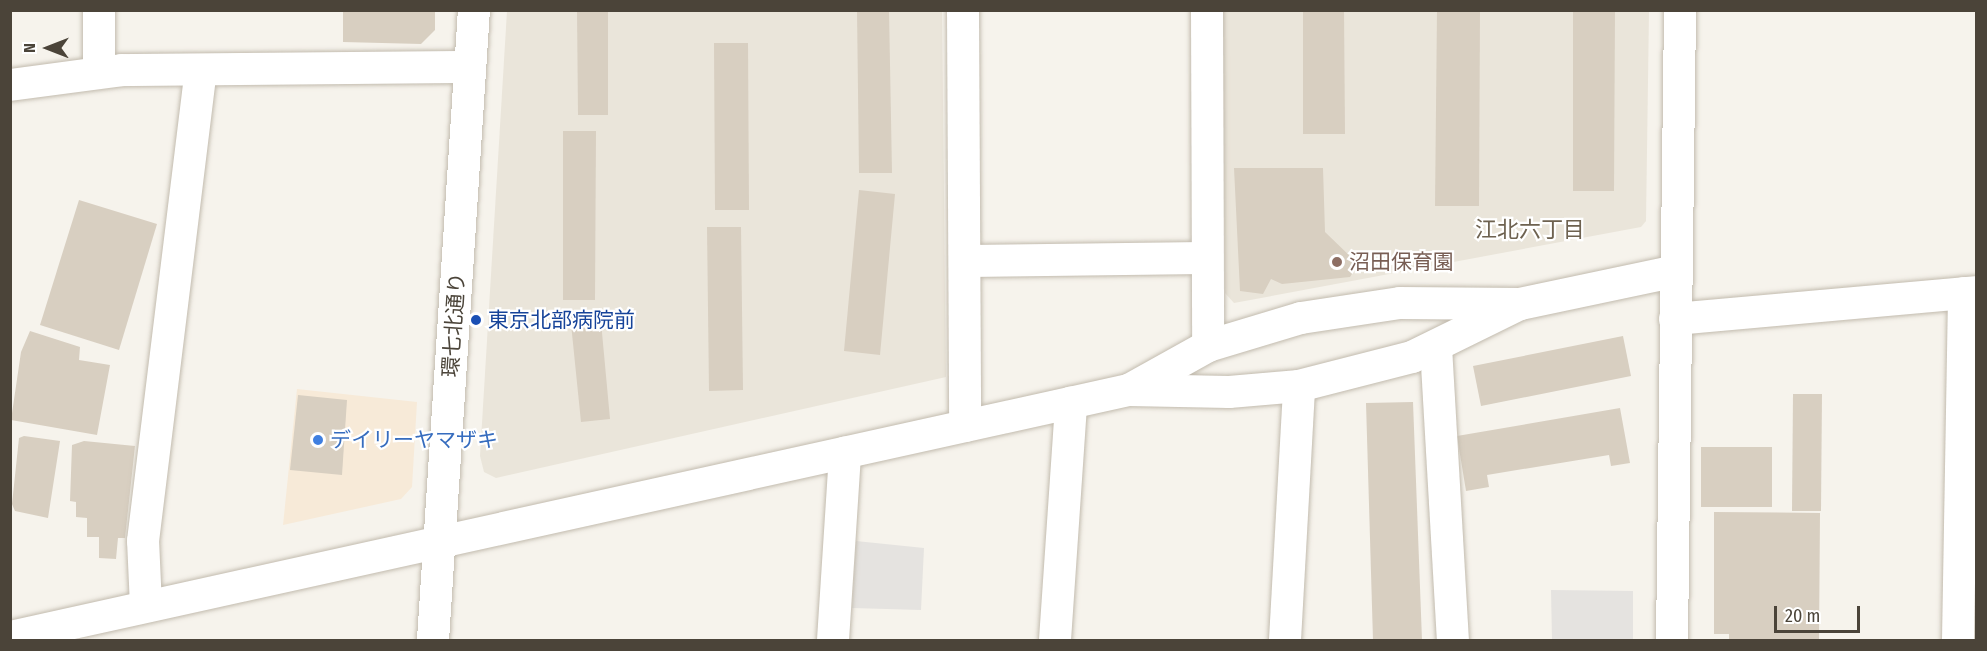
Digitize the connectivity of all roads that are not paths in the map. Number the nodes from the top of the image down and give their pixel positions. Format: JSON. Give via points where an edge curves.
{"nodes":[{"id":1,"x":99,"y":10,"type":"edge"},
{"id":2,"x":474,"y":10,"type":"edge"},
{"id":3,"x":963,"y":10,"type":"edge"},
{"id":4,"x":1207,"y":10,"type":"edge"},
{"id":5,"x":1680,"y":10,"type":"edge"},
{"id":6,"x":470,"y":67,"type":"junction"},
{"id":7,"x":99,"y":71,"type":"junction"},
{"id":8,"x":201,"y":71,"type":"junction"},
{"id":9,"x":10,"y":85,"type":"edge"},
{"id":10,"x":1207,"y":258,"type":"junction"},
{"id":11,"x":966,"y":261,"type":"junction"},
{"id":12,"x":1677,"y":271,"type":"junction"},
{"id":13,"x":1970,"y":292,"type":"edge"},
{"id":14,"x":1520,"y":304,"type":"junction"},
{"id":15,"x":1675,"y":319,"type":"junction"},
{"id":16,"x":1208,"y":346,"type":"junction"},
{"id":17,"x":1436,"y":346,"type":"junction"},
{"id":18,"x":1299,"y":386,"type":"junction"},
{"id":19,"x":1129,"y":390,"type":"junction"},
{"id":20,"x":1071,"y":403,"type":"junction"},
{"id":21,"x":965,"y":426,"type":"junction"},
{"id":22,"x":845,"y":452,"type":"junction"},
{"id":23,"x":440,"y":542,"type":"junction"},
{"id":24,"x":146,"y":606,"type":"junction"},
{"id":25,"x":10,"y":636,"type":"edge"},
{"id":26,"x":433,"y":640,"type":"edge"},
{"id":27,"x":833,"y":640,"type":"edge"},
{"id":28,"x":1055,"y":640,"type":"edge"},
{"id":29,"x":1285,"y":640,"type":"edge"},
{"id":30,"x":1453,"y":640,"type":"edge"},
{"id":31,"x":1672,"y":640,"type":"edge"},
{"id":32,"x":1958,"y":640,"type":"edge"}],
"edges":[{"from":1,"to":7,"type":"street"},
{"from":2,"to":6,"type":"street","name":"環七北通り"},
{"from":3,"to":11,"type":"street"},
{"from":4,"to":10,"type":"street"},
{"from":5,"to":12,"type":"street"},
{"from":6,"to":8,"type":"street"},
{"from":6,"to":23,"type":"street","name":"環七北通り"},
{"from":7,"to":8,"type":"street"},
{"from":7,"to":9,"type":"street"},
{"from":8,"to":24,"type":"street","via":[[143,541]]},
{"from":10,"to":11,"type":"street"},
{"from":10,"to":16,"type":"street"},
{"from":11,"to":21,"type":"street"},
{"from":12,"to":14,"type":"street"},
{"from":12,"to":15,"type":"street"},
{"from":13,"to":15,"type":"street"},
{"from":13,"to":32,"type":"street"},
{"from":14,"to":16,"type":"street","via":[[1371,305]]},
{"from":14,"to":17,"type":"street"},
{"from":15,"to":31,"type":"street"},
{"from":16,"to":19,"type":"street"},
{"from":17,"to":18,"type":"street"},
{"from":17,"to":30,"type":"street"},
{"from":18,"to":19,"type":"street","via":[[1229,392]]},
{"from":18,"to":29,"type":"street"},
{"from":19,"to":20,"type":"street"},
{"from":20,"to":21,"type":"street"},
{"from":20,"to":28,"type":"street"},
{"from":21,"to":22,"type":"street"},
{"from":22,"to":23,"type":"street"},
{"from":22,"to":27,"type":"street"},
{"from":23,"to":24,"type":"street"},
{"from":23,"to":26,"type":"street","name":"環七北通り"},
{"from":24,"to":25,"type":"street"}]}
